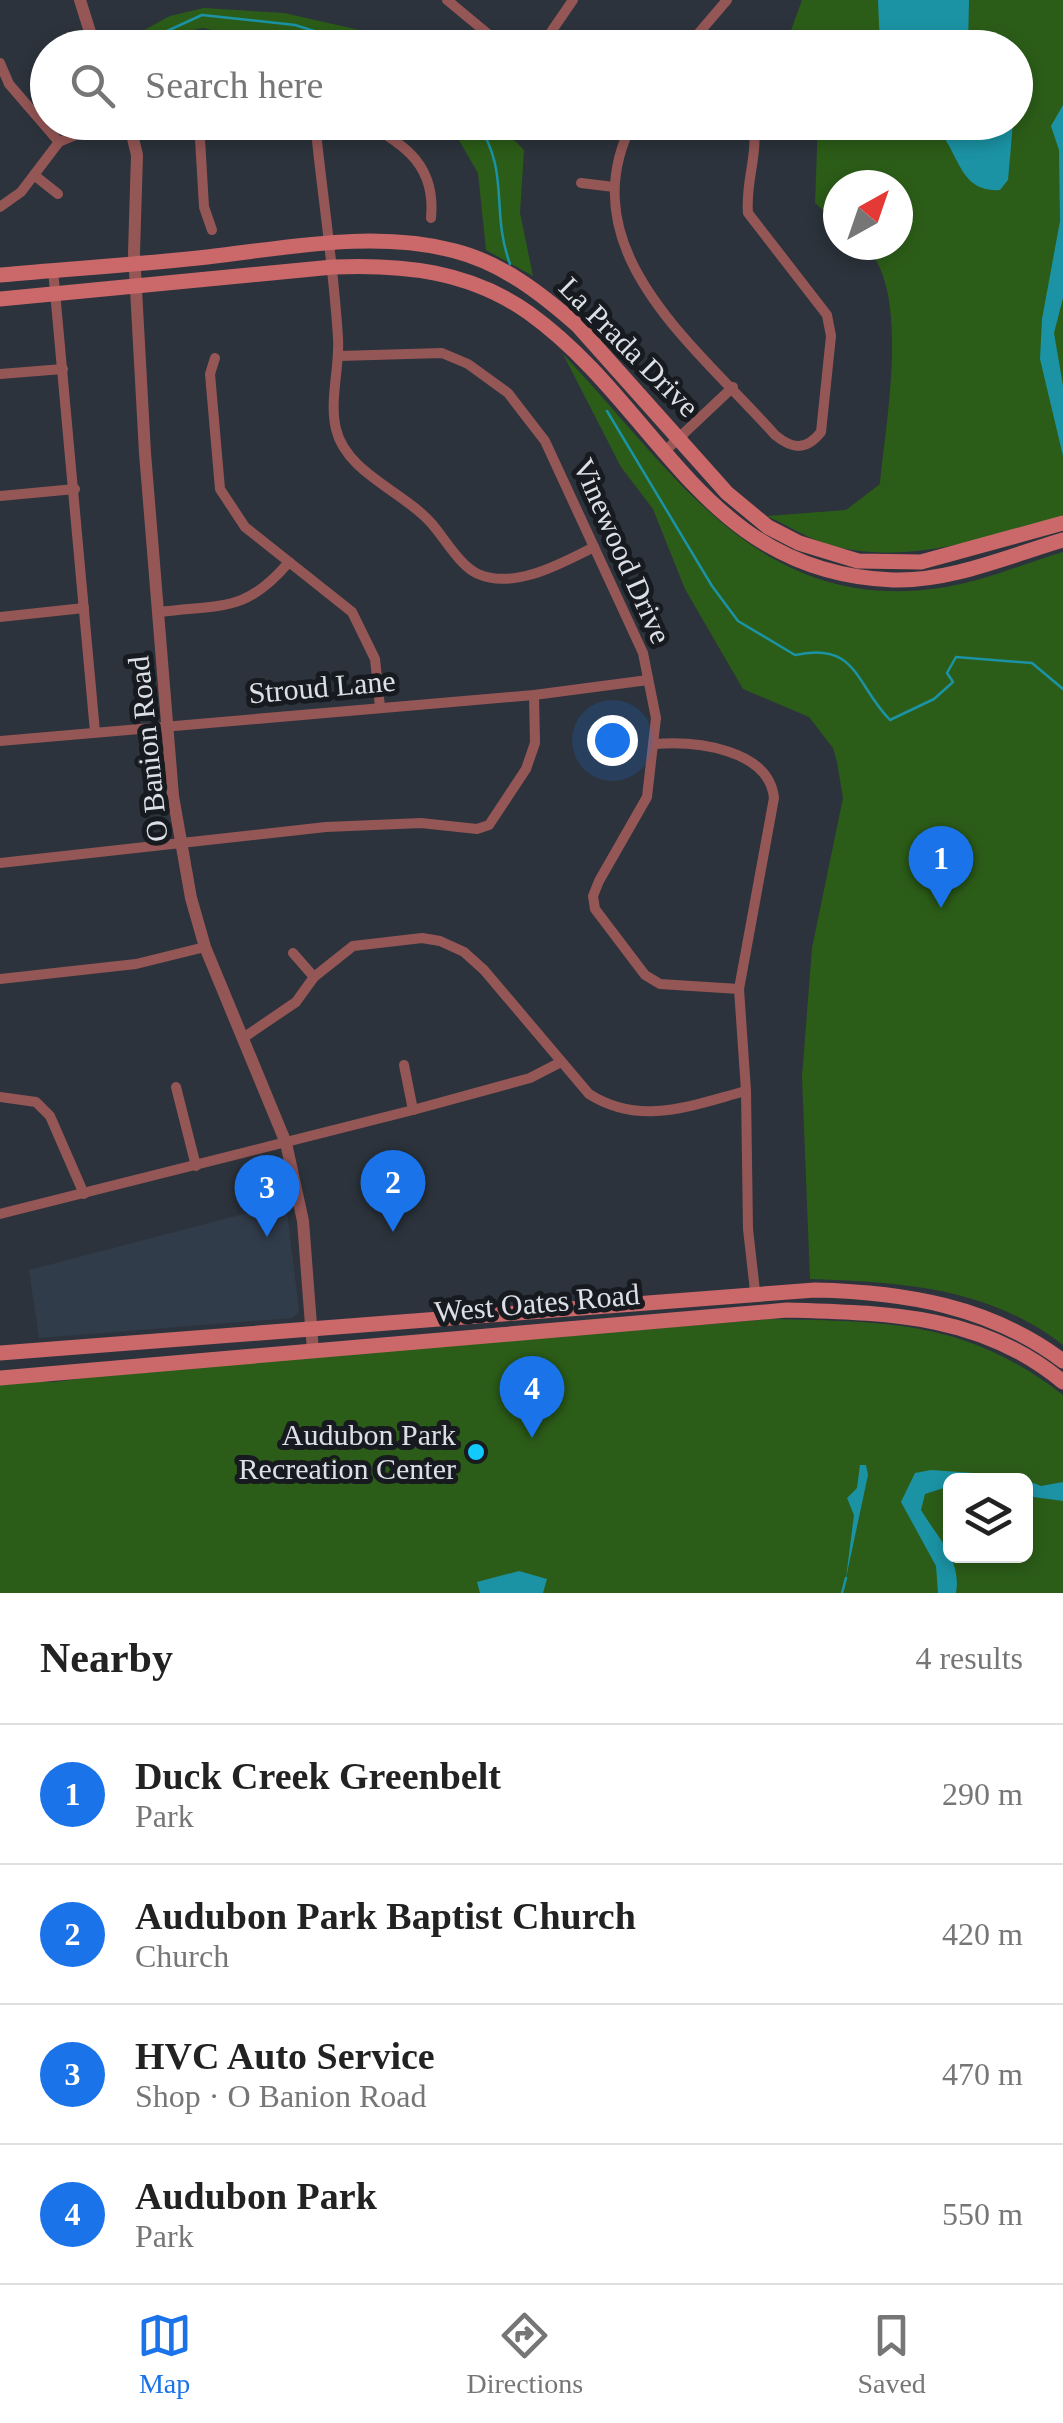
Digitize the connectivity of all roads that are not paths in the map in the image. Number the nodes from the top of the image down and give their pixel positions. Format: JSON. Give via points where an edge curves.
{"nodes":[{"id":1,"x":80,"y":0,"type":"edge"},
{"id":2,"x":448,"y":0,"type":"edge"},
{"id":3,"x":573,"y":0,"type":"edge"},
{"id":4,"x":727,"y":0,"type":"edge"},
{"id":5,"x":89,"y":30,"type":"edge"},
{"id":6,"x":484,"y":30,"type":"edge"},
{"id":7,"x":552,"y":30,"type":"edge"},
{"id":8,"x":702,"y":30,"type":"edge"},
{"id":9,"x":0,"y":63,"type":"edge"},
{"id":10,"x":30,"y":108,"type":"edge"},
{"id":11,"x":64,"y":140,"type":"edge"},
{"id":12,"x":133,"y":140,"type":"edge"},
{"id":13,"x":200,"y":140,"type":"edge"},
{"id":14,"x":317,"y":140,"type":"edge"},
{"id":15,"x":389,"y":140,"type":"edge"},
{"id":16,"x":626,"y":140,"type":"edge"},
{"id":17,"x":756,"y":140,"type":"edge"},
{"id":18,"x":59,"y":142,"type":"joint"},
{"id":19,"x":34,"y":174,"type":"junction"},
{"id":20,"x":582,"y":184,"type":"dead end"},
{"id":21,"x":614,"y":187,"type":"junction"},
{"id":22,"x":58,"y":194,"type":"dead end"},
{"id":23,"x":0,"y":207,"type":"edge"},
{"id":24,"x":431,"y":218,"type":"dead end"},
{"id":25,"x":212,"y":230,"type":"dead end"},
{"id":26,"x":328,"y":244,"type":"junction"},
{"id":27,"x":134,"y":263,"type":"junction"},
{"id":28,"x":333,"y":268,"type":"junction"},
{"id":29,"x":52,"y":270,"type":"junction"},
{"id":30,"x":0,"y":275,"type":"edge"},
{"id":31,"x":136,"y":286,"type":"junction"},
{"id":32,"x":56,"y":292,"type":"junction"},
{"id":33,"x":0,"y":298,"type":"edge"},
{"id":34,"x":339,"y":356,"type":"junction"},
{"id":35,"x":215,"y":358,"type":"dead end"},
{"id":36,"x":63,"y":368,"type":"junction"},
{"id":37,"x":0,"y":374,"type":"edge"},
{"id":38,"x":733,"y":388,"type":"junction"},
{"id":39,"x":680,"y":437,"type":"junction"},
{"id":40,"x":664,"y":452,"type":"junction"},
{"id":41,"x":75,"y":489,"type":"junction"},
{"id":42,"x":0,"y":496,"type":"edge"},
{"id":43,"x":1063,"y":523,"type":"edge"},
{"id":44,"x":1063,"y":540,"type":"edge"},
{"id":45,"x":594,"y":546,"type":"junction"},
{"id":46,"x":288,"y":562,"type":"junction"},
{"id":47,"x":895,"y":572,"type":"junction"},
{"id":48,"x":84,"y":608,"type":"junction"},
{"id":49,"x":160,"y":612,"type":"junction"},
{"id":50,"x":0,"y":616,"type":"edge"},
{"id":51,"x":648,"y":680,"type":"junction"},
{"id":52,"x":534,"y":695,"type":"junction"},
{"id":53,"x":380,"y":707,"type":"junction"},
{"id":54,"x":169,"y":726,"type":"junction"},
{"id":55,"x":95,"y":732,"type":"junction"},
{"id":56,"x":0,"y":741,"type":"edge"},
{"id":57,"x":656,"y":744,"type":"junction"},
{"id":58,"x":182,"y":843,"type":"junction"},
{"id":59,"x":0,"y":863,"type":"edge"},
{"id":60,"x":205,"y":947,"type":"junction"},
{"id":61,"x":293,"y":953,"type":"dead end"},
{"id":62,"x":314,"y":976,"type":"junction"},
{"id":63,"x":0,"y":979,"type":"edge"},
{"id":64,"x":739,"y":989,"type":"junction"},
{"id":65,"x":243,"y":1038,"type":"junction"},
{"id":66,"x":561,"y":1062,"type":"junction"},
{"id":67,"x":404,"y":1065,"type":"dead end"},
{"id":68,"x":176,"y":1087,"type":"dead end"},
{"id":69,"x":746,"y":1091,"type":"junction"},
{"id":70,"x":0,"y":1098,"type":"edge"},
{"id":71,"x":413,"y":1110,"type":"junction"},
{"id":72,"x":286,"y":1143,"type":"junction"},
{"id":73,"x":196,"y":1166,"type":"junction"},
{"id":74,"x":84,"y":1194,"type":"junction"},
{"id":75,"x":0,"y":1214,"type":"edge"},
{"id":76,"x":755,"y":1291,"type":"junction"},
{"id":77,"x":786,"y":1310,"type":"junction"},
{"id":78,"x":696,"y":1316,"type":"junction"},
{"id":79,"x":311,"y":1327,"type":"junction"},
{"id":80,"x":129,"y":1342,"type":"junction"},
{"id":81,"x":313,"y":1351,"type":"junction"},
{"id":82,"x":18,"y":1352,"type":"junction"},
{"id":83,"x":0,"y":1354,"type":"edge"},
{"id":84,"x":1063,"y":1361,"type":"edge"},
{"id":85,"x":125,"y":1366,"type":"junction"},
{"id":86,"x":21,"y":1376,"type":"junction"},
{"id":87,"x":0,"y":1378,"type":"edge"},
{"id":88,"x":1063,"y":1382,"type":"edge"}],
"edges":[{"from":1,"to":5,"type":"street"},
{"from":2,"to":6,"type":"street"},
{"from":3,"to":7,"type":"street"},
{"from":4,"to":8,"type":"street"},
{"from":9,"to":10,"type":"street"},
{"from":11,"to":18,"type":"street"},
{"from":12,"to":27,"type":"street","name":"O Banion Road"},
{"from":13,"to":25,"type":"street","via":[[204,208]]},
{"from":14,"to":26,"type":"street"},
{"from":15,"to":24,"type":"street","via":[[416,159],[434,188]]},
{"from":16,"to":21,"type":"street"},
{"from":17,"to":38,"type":"street","via":[[748,213],[828,314],[823,419],[813,442],[788,446]]},
{"from":18,"to":19,"type":"street"},
{"from":19,"to":22,"type":"street"},
{"from":19,"to":23,"type":"street"},
{"from":20,"to":21,"type":"street"},
{"from":21,"to":38,"type":"street","via":[[618,235],[632,271]]},
{"from":26,"to":27,"type":"main road","name":"La Prada Drive"},
{"from":26,"to":28,"type":"street"},
{"from":26,"to":39,"type":"main road","name":"La Prada Drive","via":[[430,245],[526,284],[578,326]]},
{"from":27,"to":29,"type":"main road","name":"La Prada Drive"},
{"from":27,"to":31,"type":"street","name":"O Banion Road"},
{"from":28,"to":31,"type":"main road","name":"La Prada Drive"},
{"from":28,"to":34,"type":"street"},
{"from":28,"to":40,"type":"main road","name":"La Prada Drive","via":[[425,270],[509,301],[572,352]]},
{"from":29,"to":30,"type":"main road","name":"La Prada Drive"},
{"from":29,"to":32,"type":"street"},
{"from":31,"to":32,"type":"main road","name":"La Prada Drive"},
{"from":31,"to":49,"type":"street","name":"O Banion Road"},
{"from":32,"to":33,"type":"main road","name":"La Prada Drive"},
{"from":32,"to":36,"type":"street"},
{"from":34,"to":45,"type":"street","name":"Vinewood Drive","via":[[442,353],[487,376],[545,441]]},
{"from":34,"to":45,"type":"street","via":[[334,411],[341,443],[428,518],[469,568],[481,576],[517,577]]},
{"from":35,"to":46,"type":"street","via":[[210,374],[220,489],[245,526]]},
{"from":36,"to":37,"type":"street"},
{"from":36,"to":41,"type":"street"},
{"from":38,"to":39,"type":"street"},
{"from":39,"to":40,"type":"street"},
{"from":39,"to":47,"type":"main road","name":"La Prada Drive","via":[[727,493],[768,527]]},
{"from":40,"to":47,"type":"main road","name":"La Prada Drive","via":[[738,526],[788,557],[846,576]]},
{"from":41,"to":42,"type":"street"},
{"from":41,"to":48,"type":"street"},
{"from":43,"to":47,"type":"main road","name":"La Prada Drive"},
{"from":44,"to":47,"type":"main road","name":"La Prada Drive","via":[[929,577]]},
{"from":45,"to":51,"type":"street","name":"Vinewood Drive","via":[[643,652]]},
{"from":46,"to":49,"type":"street","via":[[251,598]]},
{"from":46,"to":53,"type":"street","via":[[352,612],[375,660]]},
{"from":48,"to":50,"type":"street"},
{"from":48,"to":55,"type":"street"},
{"from":49,"to":54,"type":"street","name":"O Banion Road"},
{"from":51,"to":52,"type":"street","name":"Stroud Lane"},
{"from":51,"to":57,"type":"street","name":"Vinewood Drive"},
{"from":52,"to":53,"type":"street","name":"Stroud Lane"},
{"from":52,"to":58,"type":"street","via":[[535,743],[489,825],[326,827]]},
{"from":53,"to":54,"type":"street","name":"Stroud Lane"},
{"from":54,"to":55,"type":"street","name":"Stroud Lane"},
{"from":54,"to":58,"type":"street","name":"O Banion Road"},
{"from":55,"to":56,"type":"street","name":"Stroud Lane"},
{"from":57,"to":64,"type":"street","via":[[721,750],[772,779]]},
{"from":57,"to":64,"type":"street","name":"Vinewood Drive","via":[[646,796],[599,881],[595,910],[660,984]]},
{"from":58,"to":59,"type":"street"},
{"from":58,"to":60,"type":"street","name":"O Banion Road"},
{"from":60,"to":63,"type":"street","via":[[136,964]]},
{"from":60,"to":65,"type":"street","name":"O Banion Road"},
{"from":61,"to":62,"type":"street"},
{"from":62,"to":65,"type":"street","via":[[296,1002]]},
{"from":62,"to":66,"type":"street","via":[[353,946],[440,941],[484,970]]},
{"from":64,"to":69,"type":"street"},
{"from":65,"to":72,"type":"street","name":"O Banion Road"},
{"from":66,"to":69,"type":"street","via":[[589,1094],[630,1113]]},
{"from":66,"to":71,"type":"street","via":[[530,1078]]},
{"from":67,"to":71,"type":"street"},
{"from":68,"to":73,"type":"street"},
{"from":69,"to":76,"type":"street"},
{"from":70,"to":74,"type":"street","via":[[36,1102],[50,1116]]},
{"from":71,"to":72,"type":"street"},
{"from":72,"to":73,"type":"street"},
{"from":72,"to":79,"type":"street","name":"O Banion Road","via":[[303,1221]]},
{"from":73,"to":74,"type":"street"},
{"from":74,"to":75,"type":"street"},
{"from":76,"to":77,"type":"main road"},
{"from":76,"to":78,"type":"main road","via":[[739,1308]]},
{"from":76,"to":79,"type":"main road","name":"West Oates Road"},
{"from":76,"to":84,"type":"main road","name":"West Oates Road","via":[[827,1290],[948,1304],[993,1320]]},
{"from":77,"to":78,"type":"main road","name":"West Oates Road"},
{"from":77,"to":88,"type":"main road","name":"West Oates Road","via":[[937,1319],[990,1336]]},
{"from":78,"to":81,"type":"main road","name":"West Oates Road"},
{"from":79,"to":80,"type":"main road","name":"West Oates Road"},
{"from":79,"to":81,"type":"street","name":"O Banion Road"},
{"from":80,"to":82,"type":"main road","name":"West Oates Road"},
{"from":80,"to":85,"type":"main road"},
{"from":81,"to":85,"type":"main road","name":"West Oates Road"},
{"from":82,"to":83,"type":"main road","name":"West Oates Road"},
{"from":82,"to":86,"type":"main road"},
{"from":85,"to":86,"type":"main road","name":"West Oates Road"},
{"from":86,"to":87,"type":"main road","name":"West Oates Road"}]}
